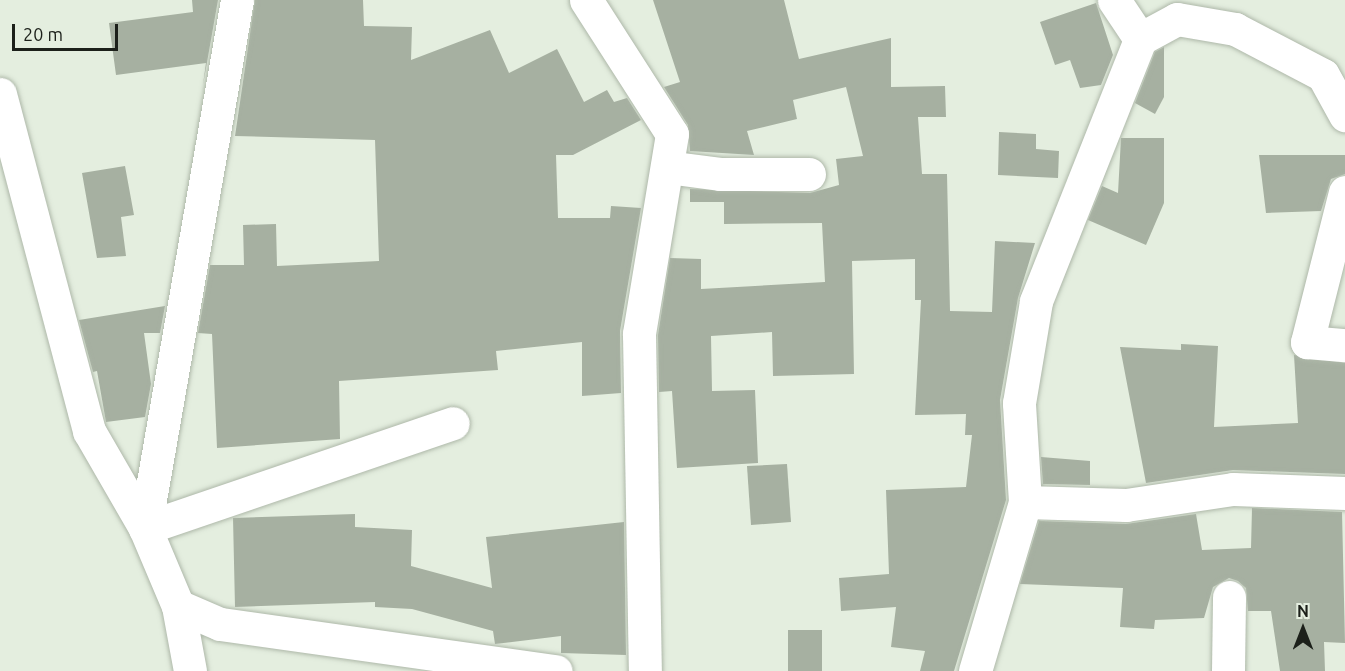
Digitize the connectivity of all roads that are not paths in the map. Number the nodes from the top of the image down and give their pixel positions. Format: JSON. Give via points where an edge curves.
{"nodes":[{"id":1,"x":237,"y":0,"type":"edge"},
{"id":2,"x":586,"y":0,"type":"edge"},
{"id":3,"x":1114,"y":0,"type":"edge"},
{"id":4,"x":1140,"y":39,"type":"junction"},
{"id":5,"x":0,"y":94,"type":"edge"},
{"id":6,"x":1345,"y":115,"type":"edge"},
{"id":7,"x":667,"y":166,"type":"junction"},
{"id":8,"x":809,"y":174,"type":"dead end"},
{"id":9,"x":1345,"y":192,"type":"edge"},
{"id":10,"x":1345,"y":345,"type":"edge"},
{"id":11,"x":453,"y":423,"type":"dead end"},
{"id":12,"x":1345,"y":493,"type":"edge"},
{"id":13,"x":1025,"y":502,"type":"junction"},
{"id":14,"x":145,"y":528,"type":"junction"},
{"id":15,"x":1229,"y":597,"type":"dead end"},
{"id":16,"x":178,"y":606,"type":"junction"},
{"id":17,"x":190,"y":671,"type":"edge"},
{"id":18,"x":556,"y":671,"type":"edge"},
{"id":19,"x":645,"y":671,"type":"edge"},
{"id":20,"x":975,"y":671,"type":"edge"},
{"id":21,"x":1228,"y":671,"type":"edge"}],
"edges":[{"from":1,"to":14,"type":"street"},
{"from":2,"to":7,"type":"street","via":[[672,134]]},
{"from":3,"to":4,"type":"street"},
{"from":4,"to":6,"type":"street","via":[[1177,19],[1235,29],[1323,75]]},
{"from":4,"to":13,"type":"street","via":[[1036,301],[1019,404]]},
{"from":5,"to":14,"type":"street","via":[[88,431]]},
{"from":7,"to":8,"type":"street"},
{"from":7,"to":19,"type":"street","via":[[639,334]]},
{"from":9,"to":10,"type":"street","via":[[1307,342]]},
{"from":11,"to":14,"type":"street"},
{"from":12,"to":13,"type":"street","via":[[1233,489],[1126,505]]},
{"from":13,"to":20,"type":"street"},
{"from":14,"to":16,"type":"street"},
{"from":15,"to":21,"type":"street"},
{"from":16,"to":17,"type":"street"},
{"from":16,"to":18,"type":"street","via":[[220,624]]}]}
